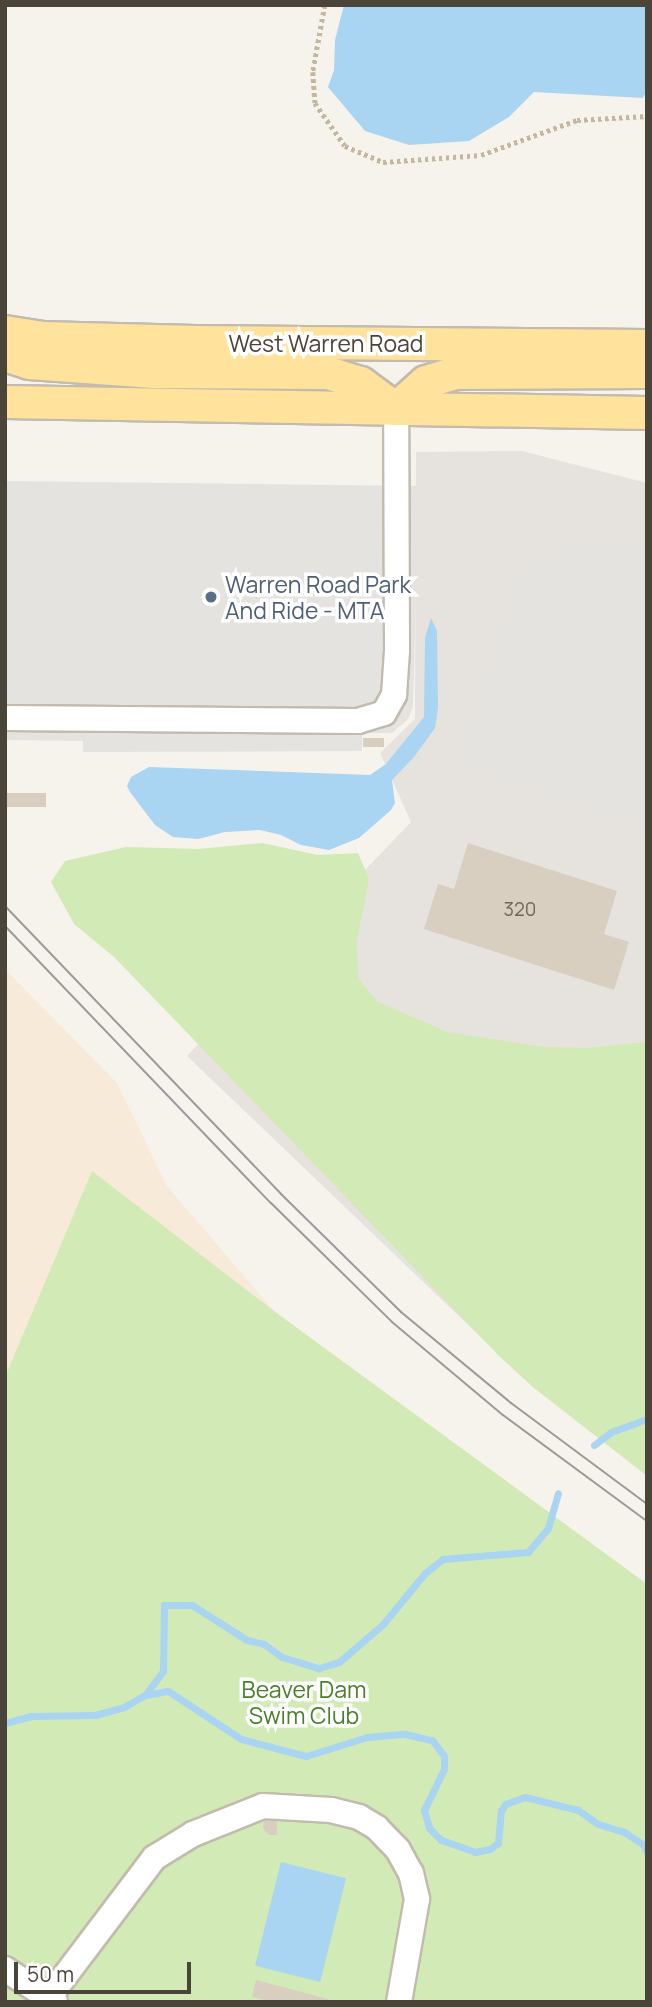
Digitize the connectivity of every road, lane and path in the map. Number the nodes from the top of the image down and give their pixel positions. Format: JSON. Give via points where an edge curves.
{"nodes":[{"id":1,"x":325,"y":5,"type":"edge"},
{"id":2,"x":647,"y":116,"type":"edge"},
{"id":3,"x":5,"y":332,"type":"edge"},
{"id":4,"x":647,"y":346,"type":"edge"},
{"id":5,"x":5,"y":355,"type":"edge"},
{"id":6,"x":647,"y":372,"type":"edge"},
{"id":7,"x":5,"y":402,"type":"edge"},
{"id":8,"x":397,"y":409,"type":"junction"},
{"id":9,"x":647,"y":413,"type":"edge"},
{"id":10,"x":5,"y":718,"type":"edge"},
{"id":11,"x":5,"y":1969,"type":"edge"},
{"id":12,"x":52,"y":2000,"type":"edge"},
{"id":13,"x":399,"y":2002,"type":"edge"}],
"edges":[{"from":1,"to":2,"type":"path","via":[[313,72],[316,103],[345,146],[383,162],[481,155],[577,120]]},
{"from":3,"to":4,"type":"main road","name":"West Warren Road","via":[[42,338],[195,342]]},
{"from":5,"to":8,"type":"main road","via":[[30,363],[154,372],[328,373],[361,383]]},
{"from":6,"to":8,"type":"main road","via":[[455,373],[426,382]]},
{"from":7,"to":8,"type":"main road"},
{"from":8,"to":9,"type":"main road"},
{"from":8,"to":10,"type":"lane","via":[[397,651],[394,695],[384,713],[358,721]]},
{"from":11,"to":12,"type":"lane"},
{"from":12,"to":13,"type":"lane","via":[[154,1858],[193,1834],[262,1806],[331,1810],[359,1817],[398,1850],[411,1873],[417,1899]]}]}
